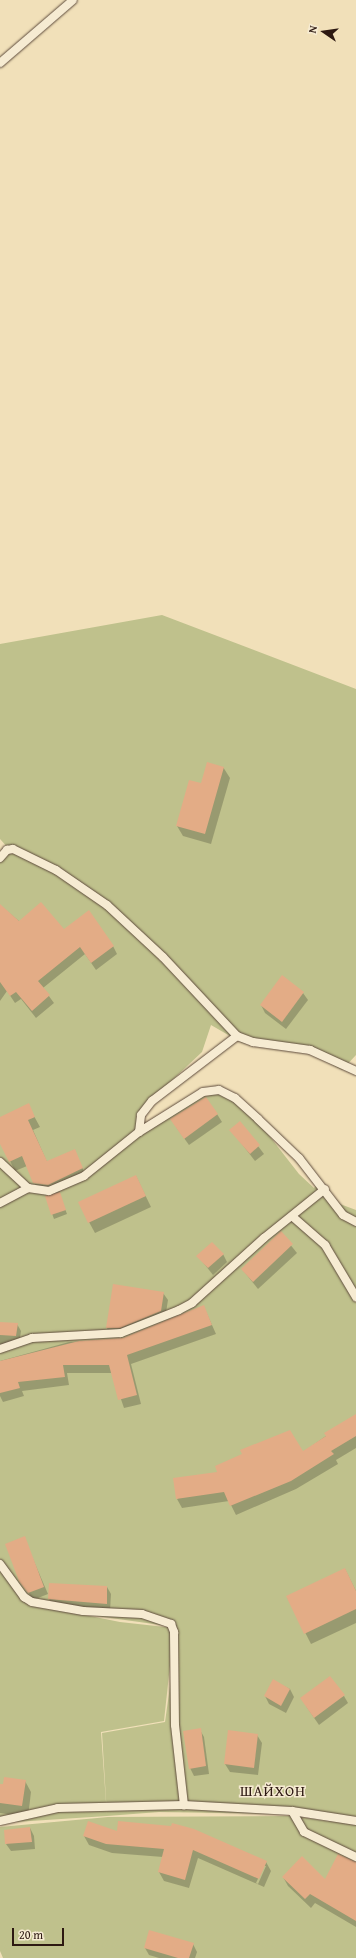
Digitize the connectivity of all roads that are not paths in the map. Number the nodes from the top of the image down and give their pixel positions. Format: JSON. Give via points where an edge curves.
{"nodes":[{"id":1,"x":73,"y":0,"type":"edge"},
{"id":2,"x":0,"y":63,"type":"edge"},
{"id":3,"x":0,"y":858,"type":"edge"},
{"id":4,"x":237,"y":1036,"type":"junction"},
{"id":5,"x":356,"y":1071,"type":"edge"},
{"id":6,"x":139,"y":1132,"type":"junction"},
{"id":7,"x":0,"y":1162,"type":"edge"},
{"id":8,"x":28,"y":1188,"type":"junction"},
{"id":9,"x":325,"y":1189,"type":"junction"},
{"id":10,"x":0,"y":1203,"type":"edge"},
{"id":11,"x":293,"y":1217,"type":"junction"},
{"id":12,"x":356,"y":1222,"type":"edge"},
{"id":13,"x":356,"y":1297,"type":"edge"},
{"id":14,"x":0,"y":1349,"type":"edge"},
{"id":15,"x":0,"y":1564,"type":"edge"},
{"id":16,"x":184,"y":1805,"type":"junction"},
{"id":17,"x":292,"y":1811,"type":"junction"},
{"id":18,"x":0,"y":1821,"type":"edge"},
{"id":19,"x":356,"y":1822,"type":"edge"},
{"id":20,"x":356,"y":1857,"type":"edge"}],
"edges":[{"from":1,"to":2,"type":"lane"},
{"from":3,"to":4,"type":"lane","via":[[9,849],[13,849],[56,870],[107,905],[163,957]]},
{"from":4,"to":5,"type":"lane","via":[[253,1042],[315,1051]]},
{"from":4,"to":6,"type":"lane","via":[[152,1100],[141,1115]]},
{"from":6,"to":8,"type":"lane","via":[[84,1176],[49,1191]]},
{"from":6,"to":9,"type":"lane","via":[[203,1092],[219,1090],[241,1103],[298,1158]]},
{"from":7,"to":8,"type":"lane"},
{"from":8,"to":10,"type":"lane"},
{"from":9,"to":11,"type":"lane"},
{"from":9,"to":12,"type":"lane","via":[[343,1215]]},
{"from":11,"to":13,"type":"lane","via":[[325,1245]]},
{"from":11,"to":14,"type":"lane","via":[[264,1238],[192,1303],[165,1316],[121,1333],[32,1338]]},
{"from":15,"to":16,"type":"lane","via":[[24,1597],[36,1603],[83,1611],[142,1614],[171,1624],[174,1632],[175,1725]]},
{"from":16,"to":17,"type":"lane"},
{"from":16,"to":18,"type":"lane","via":[[58,1808]]},
{"from":17,"to":19,"type":"lane"},
{"from":17,"to":20,"type":"lane","via":[[304,1832]]}]}
